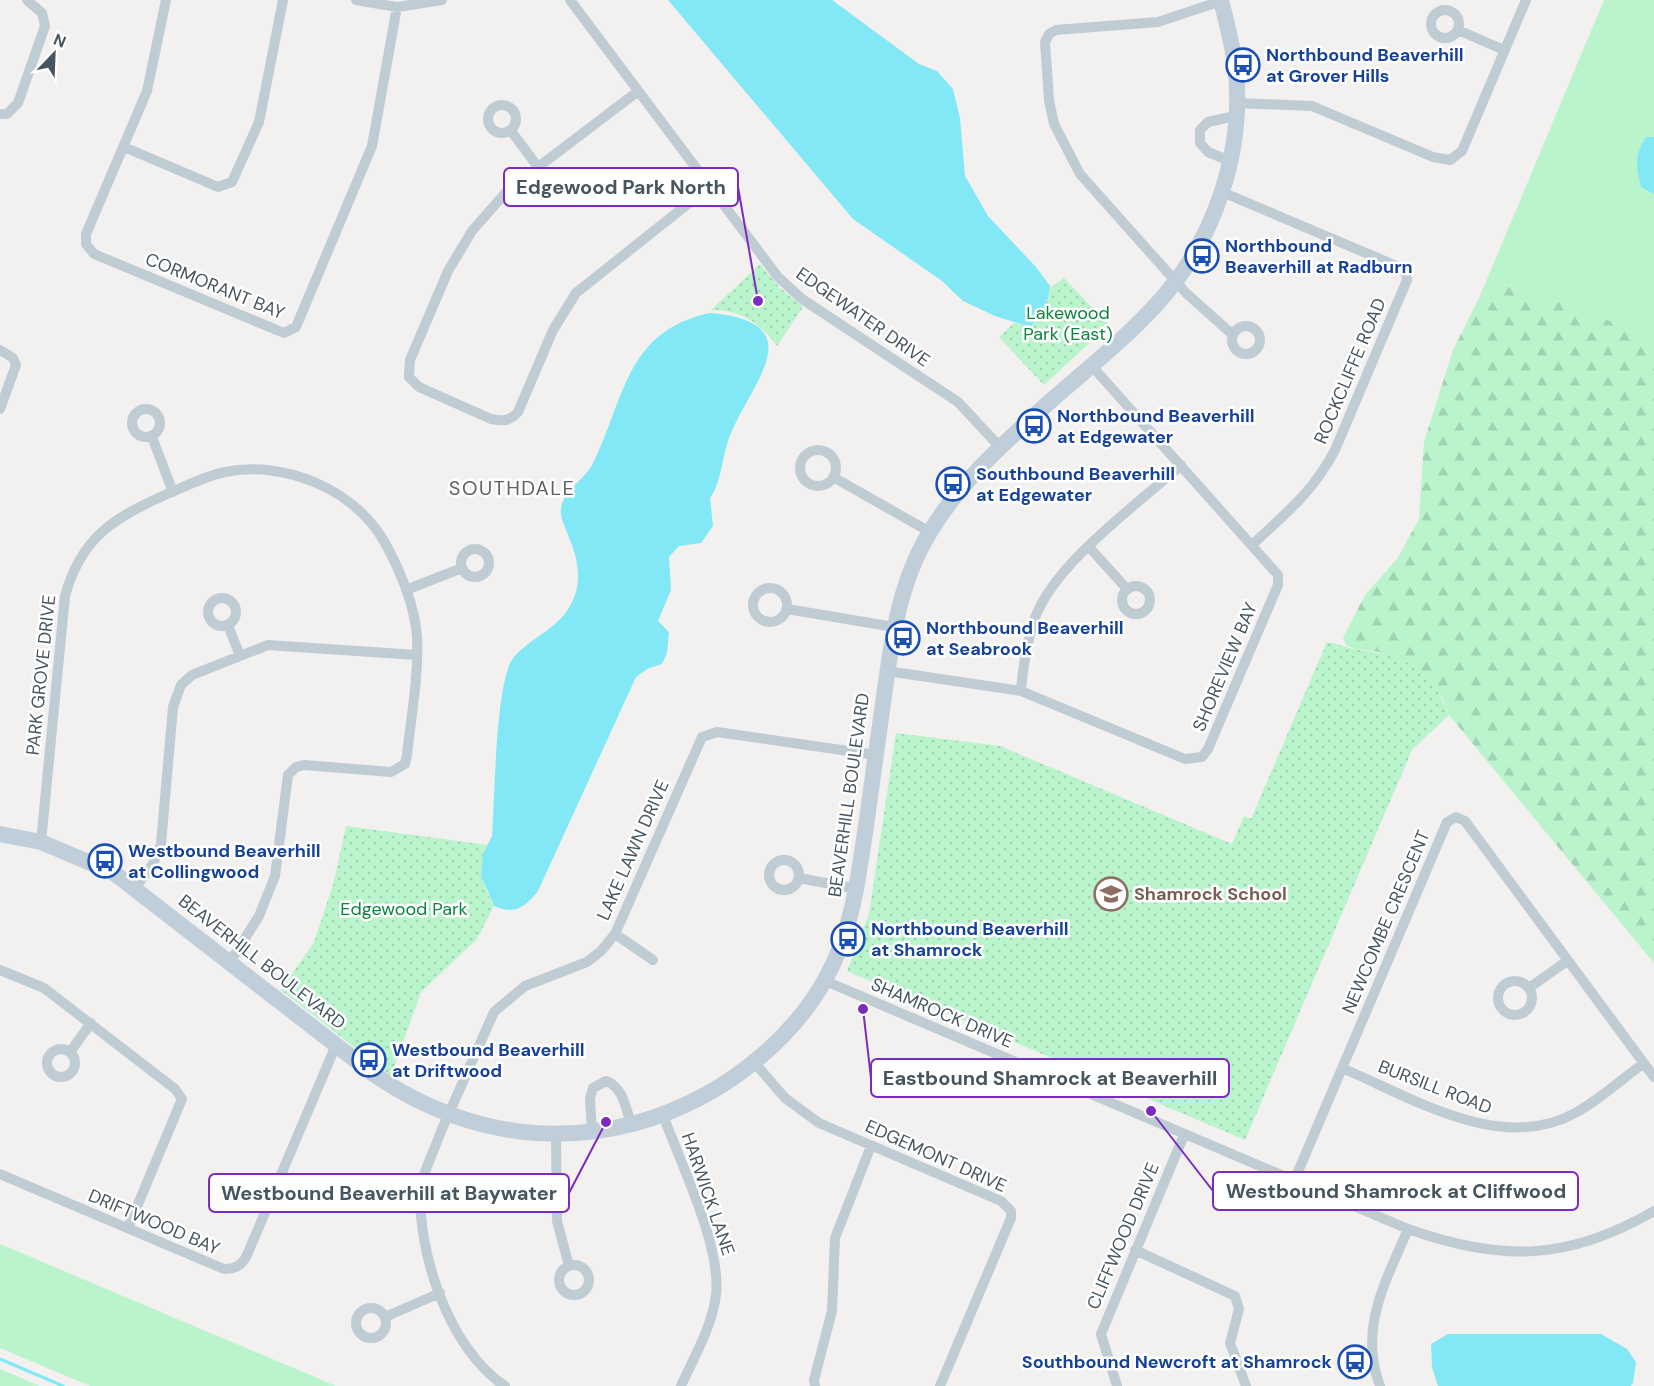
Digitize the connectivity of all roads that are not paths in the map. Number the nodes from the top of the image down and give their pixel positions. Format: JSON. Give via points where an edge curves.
{"nodes":[{"id":1,"x":27,"y":0,"type":"edge"},
{"id":2,"x":166,"y":0,"type":"edge"},
{"id":3,"x":282,"y":0,"type":"edge"},
{"id":4,"x":357,"y":0,"type":"edge"},
{"id":5,"x":442,"y":0,"type":"edge"},
{"id":6,"x":570,"y":0,"type":"edge"},
{"id":7,"x":1222,"y":0,"type":"edge"},
{"id":8,"x":1526,"y":0,"type":"edge"},
{"id":9,"x":397,"y":8,"type":"junction"},
{"id":10,"x":1458,"y":30,"type":"dead end"},
{"id":11,"x":1504,"y":50,"type":"junction"},
{"id":12,"x":637,"y":92,"type":"junction"},
{"id":13,"x":1235,"y":110,"type":"junction"},
{"id":14,"x":0,"y":114,"type":"edge"},
{"id":15,"x":511,"y":131,"type":"dead end"},
{"id":16,"x":124,"y":147,"type":"junction"},
{"id":17,"x":1230,"y":161,"type":"junction"},
{"id":18,"x":538,"y":167,"type":"junction"},
{"id":19,"x":709,"y":187,"type":"junction"},
{"id":20,"x":1222,"y":192,"type":"junction"},
{"id":21,"x":1175,"y":282,"type":"junction"},
{"id":22,"x":1233,"y":335,"type":"dead end"},
{"id":23,"x":0,"y":350,"type":"edge"},
{"id":24,"x":1091,"y":365,"type":"junction"},
{"id":25,"x":0,"y":409,"type":"edge"},
{"id":26,"x":152,"y":437,"type":"dead end"},
{"id":27,"x":1000,"y":447,"type":"junction"},
{"id":28,"x":1180,"y":465,"type":"junction"},
{"id":29,"x":833,"y":477,"type":"dead end"},
{"id":30,"x":173,"y":492,"type":"junction"},
{"id":31,"x":930,"y":532,"type":"junction"},
{"id":32,"x":1252,"y":544,"type":"junction"},
{"id":33,"x":1089,"y":547,"type":"junction"},
{"id":34,"x":462,"y":568,"type":"dead end"},
{"id":35,"x":1127,"y":589,"type":"dead end"},
{"id":36,"x":405,"y":590,"type":"junction"},
{"id":37,"x":787,"y":609,"type":"dead end"},
{"id":38,"x":228,"y":625,"type":"dead end"},
{"id":39,"x":894,"y":627,"type":"junction"},
{"id":40,"x":416,"y":655,"type":"junction"},
{"id":41,"x":240,"y":656,"type":"junction"},
{"id":42,"x":887,"y":671,"type":"junction"},
{"id":43,"x":1021,"y":691,"type":"junction"},
{"id":44,"x":876,"y":755,"type":"junction"},
{"id":45,"x":0,"y":834,"type":"edge"},
{"id":46,"x":41,"y":842,"type":"junction"},
{"id":47,"x":799,"y":878,"type":"dead end"},
{"id":48,"x":135,"y":888,"type":"junction"},
{"id":49,"x":856,"y":889,"type":"junction"},
{"id":50,"x":615,"y":934,"type":"junction"},
{"id":51,"x":653,"y":960,"type":"dead end"},
{"id":52,"x":1567,"y":961,"type":"junction"},
{"id":53,"x":230,"y":962,"type":"junction"},
{"id":54,"x":0,"y":970,"type":"edge"},
{"id":55,"x":823,"y":980,"type":"junction"},
{"id":56,"x":1529,"y":988,"type":"dead end"},
{"id":57,"x":91,"y":1023,"type":"junction"},
{"id":58,"x":336,"y":1045,"type":"junction"},
{"id":59,"x":70,"y":1052,"type":"dead end"},
{"id":60,"x":754,"y":1062,"type":"junction"},
{"id":61,"x":1644,"y":1064,"type":"junction"},
{"id":62,"x":1342,"y":1068,"type":"junction"},
{"id":63,"x":1654,"y":1077,"type":"edge"},
{"id":64,"x":448,"y":1115,"type":"junction"},
{"id":65,"x":663,"y":1115,"type":"junction"},
{"id":66,"x":631,"y":1124,"type":"junction"},
{"id":67,"x":592,"y":1132,"type":"junction"},
{"id":68,"x":556,"y":1135,"type":"junction"},
{"id":69,"x":1184,"y":1135,"type":"junction"},
{"id":70,"x":871,"y":1146,"type":"junction"},
{"id":71,"x":0,"y":1174,"type":"edge"},
{"id":72,"x":1294,"y":1181,"type":"junction"},
{"id":73,"x":1654,"y":1211,"type":"edge"},
{"id":74,"x":128,"y":1228,"type":"junction"},
{"id":75,"x":1408,"y":1229,"type":"junction"},
{"id":76,"x":1135,"y":1250,"type":"junction"},
{"id":77,"x":569,"y":1266,"type":"dead end"},
{"id":78,"x":440,"y":1293,"type":"junction"},
{"id":79,"x":385,"y":1317,"type":"dead end"},
{"id":80,"x":505,"y":1386,"type":"edge"},
{"id":81,"x":681,"y":1386,"type":"edge"},
{"id":82,"x":815,"y":1386,"type":"edge"},
{"id":83,"x":940,"y":1386,"type":"edge"},
{"id":84,"x":1117,"y":1386,"type":"edge"},
{"id":85,"x":1245,"y":1386,"type":"edge"},
{"id":86,"x":1380,"y":1386,"type":"edge"}],
"edges":[{"from":1,"to":14,"type":"street","via":[[42,13],[45,26],[18,103],[7,114]]},
{"from":2,"to":16,"type":"street","name":"CORMORANT BAY","via":[[152,76]]},
{"from":3,"to":16,"type":"street","via":[[259,122],[232,182],[218,187]]},
{"from":4,"to":9,"type":"street"},
{"from":5,"to":9,"type":"street"},
{"from":6,"to":12,"type":"street","name":"EDGEWATER DRIVE"},
{"from":7,"to":13,"type":"street","name":"BEAVERHILL BOULEVARD","via":[[1235,67]]},
{"from":7,"to":21,"type":"street","via":[[1158,22],[1056,30],[1045,42],[1049,100],[1066,150],[1080,174]]},
{"from":8,"to":11,"type":"street"},
{"from":9,"to":16,"type":"street","name":"CORMORANT BAY","via":[[372,146],[306,305],[291,331],[274,330],[89,250],[84,239]]},
{"from":10,"to":11,"type":"street"},
{"from":11,"to":13,"type":"street","via":[[1462,151],[1450,160],[1433,157],[1312,106]]},
{"from":12,"to":18,"type":"street"},
{"from":12,"to":19,"type":"street","name":"EDGEWATER DRIVE"},
{"from":13,"to":17,"type":"street","name":"BEAVERHILL BOULEVARD"},
{"from":13,"to":17,"type":"street","via":[[1200,130],[1200,143],[1208,152]]},
{"from":15,"to":18,"type":"street"},
{"from":17,"to":20,"type":"street","name":"BEAVERHILL BOULEVARD"},
{"from":18,"to":19,"type":"street","via":[[491,208],[457,253],[408,368],[409,377],[419,387],[491,419],[512,419],[518,412],[558,320],[576,293]]},
{"from":19,"to":27,"type":"street","name":"EDGEWATER DRIVE","via":[[789,288],[958,402]]},
{"from":20,"to":21,"type":"street","name":"BEAVERHILL BOULEVARD","via":[[1203,240]]},
{"from":20,"to":32,"type":"street","name":"ROCKCLIFFE ROAD","via":[[1393,264],[1406,274],[1407,280],[1322,476]]},
{"from":21,"to":22,"type":"street"},
{"from":21,"to":24,"type":"street","name":"BEAVERHILL BOULEVARD","via":[[1155,306]]},
{"from":23,"to":25,"type":"street","via":[[13,358],[16,365]]},
{"from":24,"to":27,"type":"street","name":"BEAVERHILL BOULEVARD"},
{"from":24,"to":28,"type":"street","name":"SHOREVIEW BAY"},
{"from":26,"to":30,"type":"street"},
{"from":27,"to":31,"type":"street","name":"BEAVERHILL BOULEVARD","via":[[962,486]]},
{"from":28,"to":32,"type":"street","name":"SHOREVIEW BAY"},
{"from":28,"to":33,"type":"street"},
{"from":29,"to":31,"type":"street"},
{"from":30,"to":36,"type":"street","name":"PARK GROVE DRIVE","via":[[224,472],[276,471],[314,483],[336,493],[371,523],[385,543]]},
{"from":30,"to":46,"type":"street","name":"PARK GROVE DRIVE","via":[[130,510],[100,531],[83,551],[69,578],[64,596]]},
{"from":31,"to":39,"type":"street","name":"BEAVERHILL BOULEVARD","via":[[907,576]]},
{"from":32,"to":43,"type":"street","name":"SHOREVIEW BAY","via":[[1278,575],[1278,585],[1202,757],[1185,759]]},
{"from":33,"to":35,"type":"street"},
{"from":33,"to":43,"type":"street","via":[[1070,565],[1036,617]]},
{"from":34,"to":36,"type":"street"},
{"from":36,"to":40,"type":"street","name":"PARK GROVE DRIVE","via":[[416,634]]},
{"from":37,"to":39,"type":"street"},
{"from":38,"to":41,"type":"street"},
{"from":39,"to":42,"type":"street","name":"BEAVERHILL BOULEVARD"},
{"from":40,"to":41,"type":"street","via":[[279,644]]},
{"from":40,"to":53,"type":"street","name":"PARK GROVE DRIVE","via":[[405,764],[391,772],[304,765],[288,775],[275,876],[256,922]]},
{"from":41,"to":48,"type":"street","via":[[192,675],[175,696],[161,844],[153,864]]},
{"from":42,"to":43,"type":"street","name":"SHOREVIEW BAY"},
{"from":42,"to":44,"type":"street","name":"BEAVERHILL BOULEVARD"},
{"from":44,"to":49,"type":"street","name":"BEAVERHILL BOULEVARD"},
{"from":44,"to":50,"type":"street","name":"LAKE LAWN DRIVE","via":[[717,732],[702,737]]},
{"from":45,"to":46,"type":"street","name":"BEAVERHILL BOULEVARD"},
{"from":46,"to":48,"type":"street","name":"BEAVERHILL BOULEVARD","via":[[86,859]]},
{"from":47,"to":49,"type":"street"},
{"from":48,"to":53,"type":"street","name":"BEAVERHILL BOULEVARD"},
{"from":49,"to":55,"type":"street","name":"BEAVERHILL BOULEVARD","via":[[842,944]]},
{"from":50,"to":51,"type":"street"},
{"from":50,"to":64,"type":"street","name":"LAKE LAWN DRIVE","via":[[586,962],[525,986],[495,1012]]},
{"from":52,"to":56,"type":"street"},
{"from":52,"to":61,"type":"street","name":"NEWCOMBE CRESCENT"},
{"from":52,"to":62,"type":"street","name":"NEWCOMBE CRESCENT","via":[[1465,821],[1456,817],[1447,822]]},
{"from":53,"to":58,"type":"street","name":"BEAVERHILL BOULEVARD"},
{"from":54,"to":57,"type":"street","via":[[44,988]]},
{"from":55,"to":60,"type":"street","name":"BEAVERHILL BOULEVARD","via":[[802,1011]]},
{"from":55,"to":69,"type":"street","name":"SHAMROCK DRIVE"},
{"from":57,"to":59,"type":"street"},
{"from":57,"to":74,"type":"street","via":[[175,1089],[182,1099]]},
{"from":58,"to":64,"type":"street","name":"BEAVERHILL BOULEVARD","via":[[398,1092]]},
{"from":58,"to":74,"type":"street","name":"DRIFTWOOD BAY","via":[[240,1265],[224,1269]]},
{"from":60,"to":65,"type":"street","name":"BEAVERHILL BOULEVARD","via":[[703,1096]]},
{"from":60,"to":70,"type":"street","name":"EDGEMONT DRIVE","via":[[801,1112]]},
{"from":61,"to":62,"type":"street","name":"BURSILL ROAD","via":[[1576,1112],[1546,1125],[1516,1130],[1462,1118]]},
{"from":61,"to":63,"type":"street","name":"NEWCOMBE CRESCENT"},
{"from":62,"to":72,"type":"street","name":"NEWCOMBE CRESCENT"},
{"from":64,"to":68,"type":"street","name":"BEAVERHILL BOULEVARD","via":[[494,1129]]},
{"from":64,"to":78,"type":"street","via":[[421,1182],[419,1206],[421,1229]]},
{"from":65,"to":66,"type":"street","name":"BEAVERHILL BOULEVARD"},
{"from":65,"to":81,"type":"street","name":"HARWICK LANE","via":[[712,1246],[716,1271],[710,1320]]},
{"from":66,"to":67,"type":"street","name":"BEAVERHILL BOULEVARD"},
{"from":66,"to":67,"type":"street","via":[[619,1091],[606,1081],[593,1088],[590,1098]]},
{"from":67,"to":68,"type":"street","name":"BEAVERHILL BOULEVARD"},
{"from":68,"to":77,"type":"street","via":[[557,1221]]},
{"from":69,"to":72,"type":"street","name":"SHAMROCK DRIVE"},
{"from":69,"to":76,"type":"street","name":"CLIFFWOOD DRIVE"},
{"from":70,"to":82,"type":"street","via":[[835,1238],[832,1311]]},
{"from":70,"to":83,"type":"street","name":"EDGEMONT DRIVE","via":[[1001,1201],[1011,1211]]},
{"from":71,"to":74,"type":"street","name":"DRIFTWOOD BAY"},
{"from":72,"to":75,"type":"street","name":"SHAMROCK DRIVE"},
{"from":73,"to":75,"type":"street","name":"SHAMROCK DRIVE","via":[[1601,1238],[1535,1252],[1461,1246]]},
{"from":75,"to":86,"type":"street","via":[[1373,1316],[1371,1357]]},
{"from":76,"to":84,"type":"street","name":"CLIFFWOOD DRIVE","via":[[1101,1334]]},
{"from":76,"to":85,"type":"street","via":[[1235,1296],[1239,1309],[1230,1343]]},
{"from":78,"to":79,"type":"street"},
{"from":78,"to":80,"type":"street","via":[[464,1344],[476,1361]]}]}
